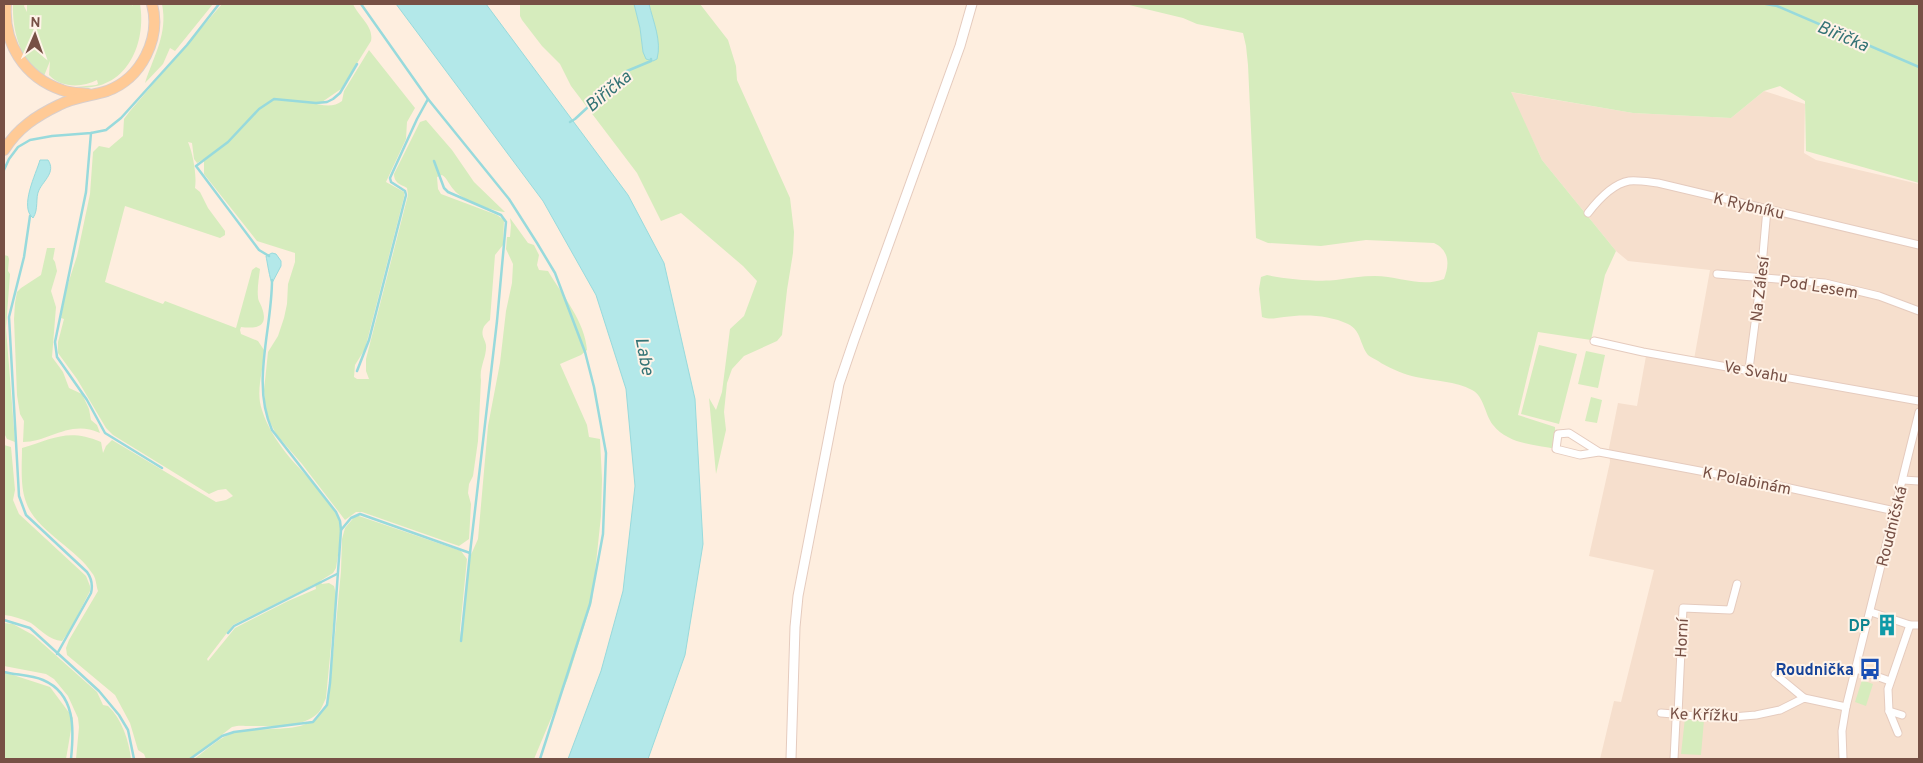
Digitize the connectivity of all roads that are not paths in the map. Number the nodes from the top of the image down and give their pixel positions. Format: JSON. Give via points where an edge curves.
{"nodes":[{"id":1,"x":6,"y":4,"type":"edge"},
{"id":2,"x":152,"y":4,"type":"edge"},
{"id":3,"x":972,"y":4,"type":"edge"},
{"id":4,"x":92,"y":94,"type":"junction"},
{"id":5,"x":4,"y":150,"type":"edge"},
{"id":6,"x":1767,"y":209,"type":"junction"},
{"id":7,"x":1588,"y":213,"type":"dead end"},
{"id":8,"x":1919,"y":245,"type":"edge"},
{"id":9,"x":1717,"y":274,"type":"dead end"},
{"id":10,"x":1761,"y":277,"type":"junction"},
{"id":11,"x":1919,"y":311,"type":"edge"},
{"id":12,"x":1594,"y":341,"type":"dead end"},
{"id":13,"x":1749,"y":369,"type":"junction"},
{"id":14,"x":1919,"y":400,"type":"edge"},
{"id":15,"x":1919,"y":412,"type":"edge"},
{"id":16,"x":1599,"y":452,"type":"junction"},
{"id":17,"x":1903,"y":480,"type":"junction"},
{"id":18,"x":1919,"y":481,"type":"edge"},
{"id":19,"x":1895,"y":511,"type":"junction"},
{"id":20,"x":1737,"y":584,"type":"dead end"},
{"id":21,"x":1870,"y":612,"type":"junction"},
{"id":22,"x":1910,"y":624,"type":"junction"},
{"id":23,"x":1919,"y":624,"type":"edge"},
{"id":24,"x":1856,"y":669,"type":"junction"},
{"id":25,"x":1774,"y":674,"type":"dead end"},
{"id":26,"x":1890,"y":680,"type":"junction"},
{"id":27,"x":1804,"y":698,"type":"junction"},
{"id":28,"x":1846,"y":707,"type":"junction"},
{"id":29,"x":1888,"y":711,"type":"junction"},
{"id":30,"x":1661,"y":713,"type":"dead end"},
{"id":31,"x":1902,"y":715,"type":"dead end"},
{"id":32,"x":1677,"y":717,"type":"junction"},
{"id":33,"x":1898,"y":733,"type":"dead end"},
{"id":34,"x":791,"y":759,"type":"edge"},
{"id":35,"x":1674,"y":759,"type":"edge"},
{"id":36,"x":1843,"y":759,"type":"edge"}],
"edges":[{"from":1,"to":4,"type":"main road","via":[[9,40],[27,70],[39,80],[63,90]]},
{"from":2,"to":4,"type":"main road","via":[[155,16],[151,45],[137,69],[120,84]]},
{"from":3,"to":34,"type":"street","via":[[840,384],[798,596]]},
{"from":4,"to":5,"type":"main road","via":[[61,104],[30,120]]},
{"from":6,"to":7,"type":"street","name":"K Rybníku","via":[[1658,183],[1630,181],[1607,193]]},
{"from":6,"to":8,"type":"street","name":"K Rybníku"},
{"from":6,"to":10,"type":"street","name":"Na Zálesí"},
{"from":9,"to":10,"type":"street","name":"Pod Lesem"},
{"from":10,"to":11,"type":"street","name":"Pod Lesem","via":[[1825,284],[1879,296]]},
{"from":10,"to":13,"type":"street","name":"Na Zálesí"},
{"from":12,"to":13,"type":"street","name":"Ve Svahu"},
{"from":13,"to":14,"type":"street","name":"Ve Svahu"},
{"from":15,"to":17,"type":"street","name":"Roudničská"},
{"from":16,"to":16,"type":"street","name":"K Polabinám","via":[[1580,455],[1556,449],[1558,434],[1569,433]]},
{"from":16,"to":19,"type":"street","name":"K Polabinám"},
{"from":17,"to":18,"type":"street"},
{"from":17,"to":19,"type":"street","name":"Roudničská"},
{"from":19,"to":21,"type":"street","name":"Roudničská"},
{"from":20,"to":32,"type":"street","name":"Horní","via":[[1730,610],[1683,608]]},
{"from":21,"to":22,"type":"street"},
{"from":21,"to":24,"type":"street","name":"Roudničská"},
{"from":22,"to":23,"type":"street"},
{"from":22,"to":26,"type":"street"},
{"from":24,"to":26,"type":"street"},
{"from":24,"to":28,"type":"street","name":"Roudničská"},
{"from":25,"to":27,"type":"street"},
{"from":26,"to":29,"type":"street"},
{"from":27,"to":28,"type":"street"},
{"from":27,"to":32,"type":"street","name":"Ke Křížku","via":[[1780,710],[1756,714],[1721,718]]},
{"from":28,"to":36,"type":"street","name":"Roudničská","via":[[1842,731]]},
{"from":29,"to":31,"type":"street"},
{"from":29,"to":33,"type":"street"},
{"from":30,"to":32,"type":"street","name":"Ke Křížku"},
{"from":32,"to":35,"type":"street","name":"Horní"}]}
